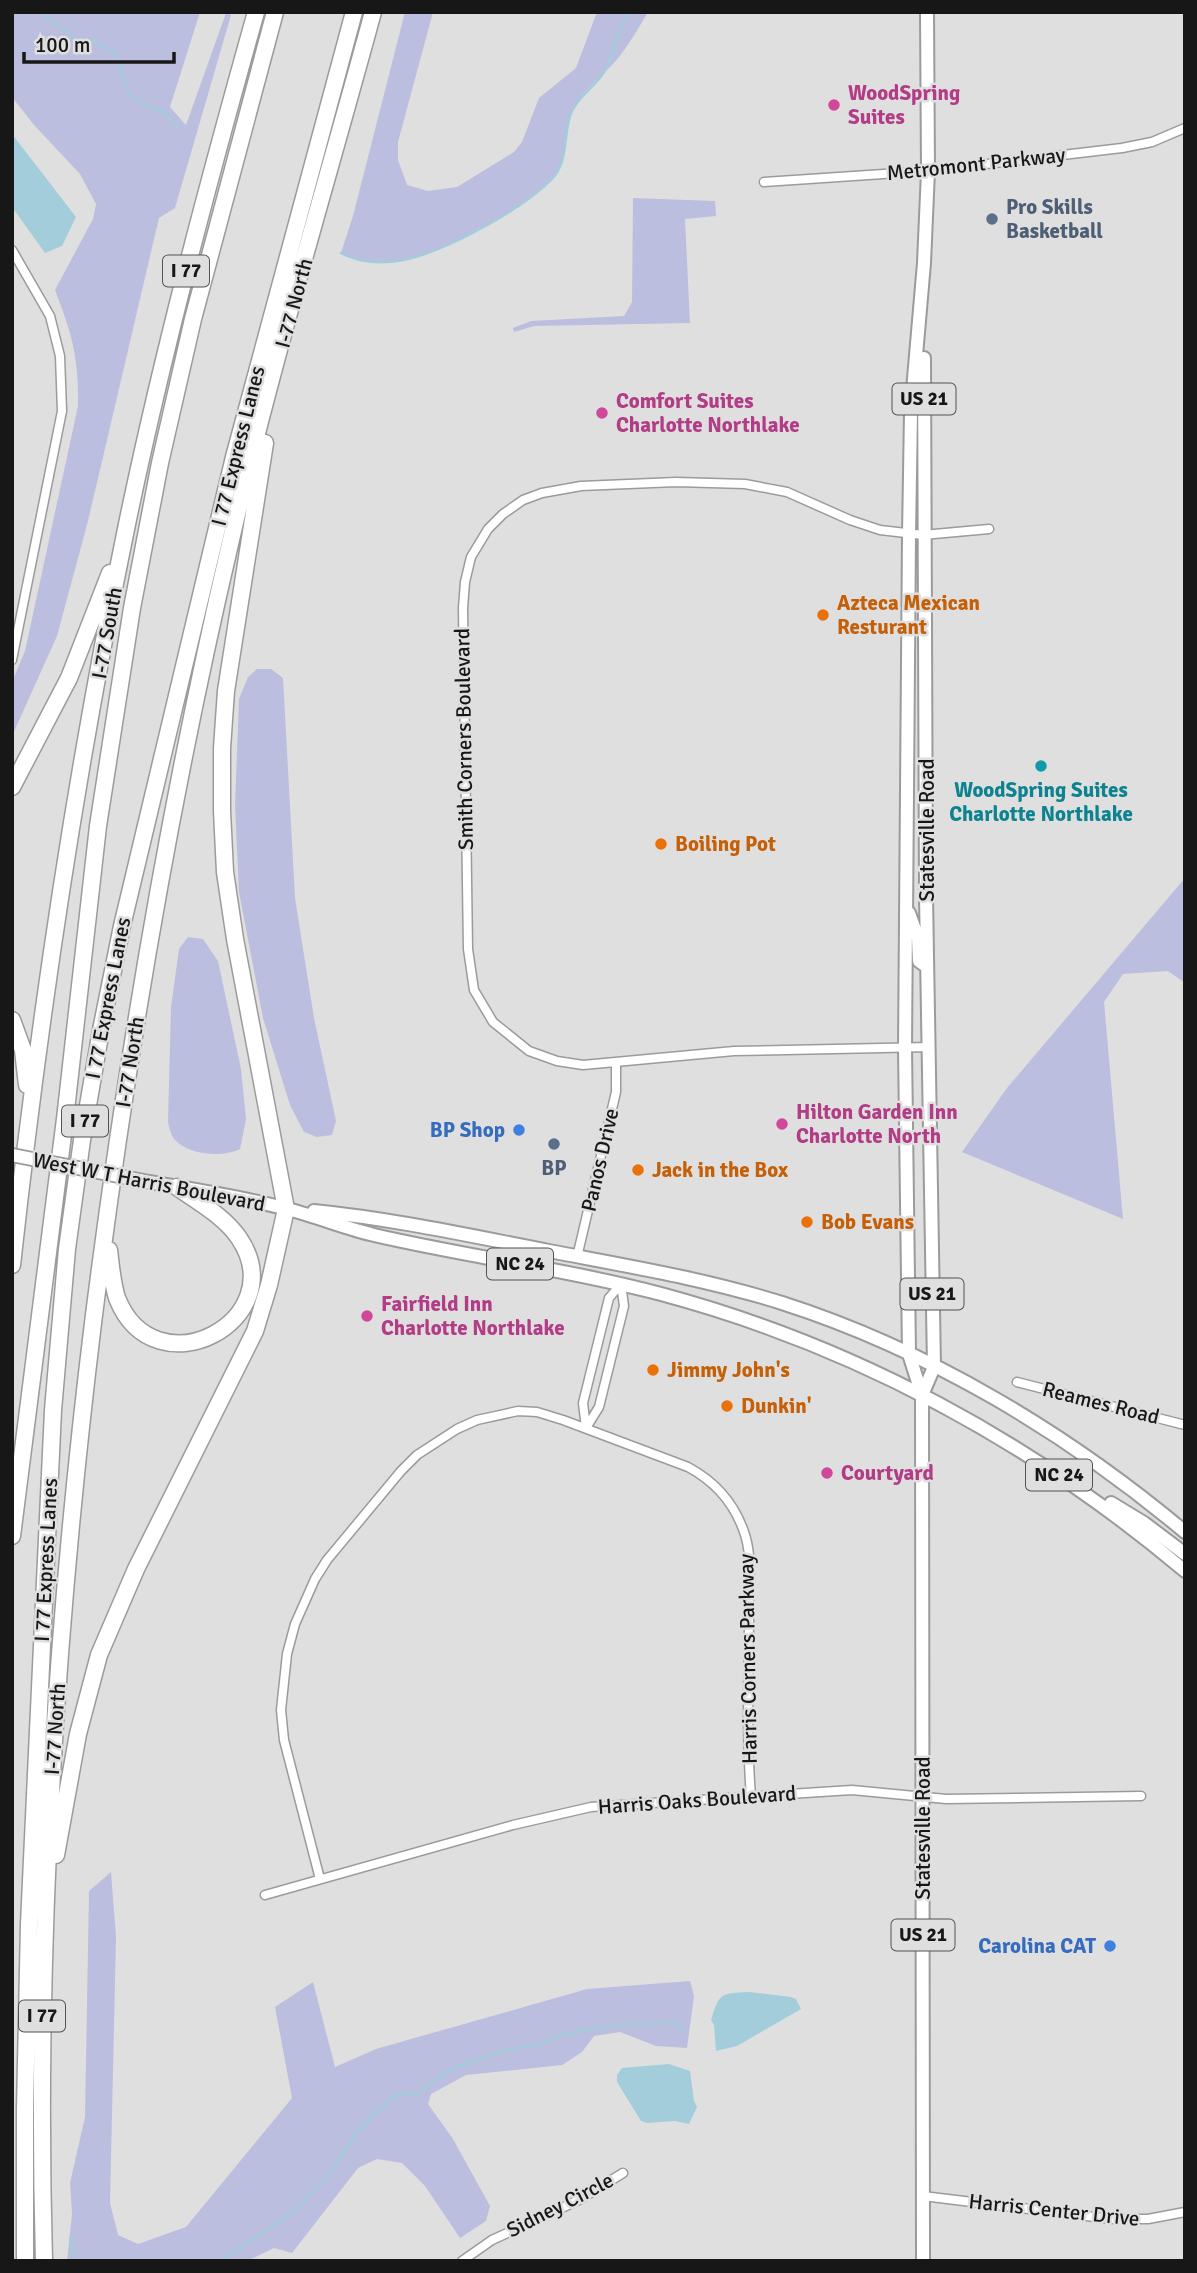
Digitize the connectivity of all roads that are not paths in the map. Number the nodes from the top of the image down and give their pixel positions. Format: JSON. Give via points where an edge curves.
{"nodes":[{"id":1,"x":256,"y":12,"type":"edge"},
{"id":2,"x":275,"y":12,"type":"edge"},
{"id":3,"x":354,"y":12,"type":"edge"},
{"id":4,"x":373,"y":12,"type":"edge"},
{"id":5,"x":927,"y":12,"type":"edge"},
{"id":6,"x":1185,"y":128,"type":"edge"},
{"id":7,"x":928,"y":171,"type":"junction"},
{"id":8,"x":764,"y":182,"type":"dead end"},
{"id":9,"x":12,"y":250,"type":"edge"},
{"id":10,"x":924,"y":263,"type":"junction"},
{"id":11,"x":280,"y":354,"type":"junction"},
{"id":12,"x":989,"y":529,"type":"dead end"},
{"id":13,"x":125,"y":531,"type":"junction"},
{"id":14,"x":909,"y":535,"type":"junction"},
{"id":15,"x":923,"y":535,"type":"junction"},
{"id":16,"x":12,"y":660,"type":"edge"},
{"id":17,"x":12,"y":787,"type":"edge"},
{"id":18,"x":906,"y":879,"type":"junction"},
{"id":19,"x":906,"y":901,"type":"junction"},
{"id":20,"x":926,"y":926,"type":"junction"},
{"id":21,"x":927,"y":966,"type":"junction"},
{"id":22,"x":12,"y":1020,"type":"edge"},
{"id":23,"x":930,"y":1047,"type":"junction"},
{"id":24,"x":905,"y":1048,"type":"junction"},
{"id":25,"x":616,"y":1062,"type":"junction"},
{"id":26,"x":30,"y":1115,"type":"junction"},
{"id":27,"x":12,"y":1155,"type":"edge"},
{"id":28,"x":177,"y":1187,"type":"junction"},
{"id":29,"x":286,"y":1209,"type":"junction"},
{"id":30,"x":107,"y":1219,"type":"junction"},
{"id":31,"x":577,"y":1256,"type":"junction"},
{"id":32,"x":12,"y":1265,"type":"edge"},
{"id":33,"x":621,"y":1284,"type":"junction"},
{"id":34,"x":909,"y":1354,"type":"junction"},
{"id":35,"x":934,"y":1367,"type":"junction"},
{"id":36,"x":1017,"y":1381,"type":"dead end"},
{"id":37,"x":922,"y":1395,"type":"junction"},
{"id":38,"x":1185,"y":1425,"type":"edge"},
{"id":39,"x":586,"y":1428,"type":"junction"},
{"id":40,"x":1065,"y":1479,"type":"junction"},
{"id":41,"x":1185,"y":1532,"type":"edge"},
{"id":42,"x":12,"y":1536,"type":"edge"},
{"id":43,"x":1185,"y":1554,"type":"edge"},
{"id":44,"x":1185,"y":1571,"type":"edge"},
{"id":45,"x":751,"y":1796,"type":"junction"},
{"id":46,"x":924,"y":1796,"type":"junction"},
{"id":47,"x":1141,"y":1796,"type":"dead end"},
{"id":48,"x":320,"y":1879,"type":"junction"},
{"id":49,"x":265,"y":1895,"type":"dead end"},
{"id":50,"x":45,"y":1924,"type":"junction"},
{"id":51,"x":623,"y":2173,"type":"dead end"},
{"id":52,"x":923,"y":2196,"type":"junction"},
{"id":53,"x":1185,"y":2212,"type":"edge"},
{"id":54,"x":25,"y":2261,"type":"edge"},
{"id":55,"x":44,"y":2261,"type":"edge"},
{"id":56,"x":462,"y":2261,"type":"edge"},
{"id":57,"x":923,"y":2261,"type":"edge"}],
"edges":[{"from":1,"to":13,"type":"highway","name":"I-77 South","number":"I 77","via":[[193,244]]},
{"from":2,"to":42,"type":"highway","name":"I 77 Express Lanes","number":"I 77","via":[[176,391],[127,632],[93,863]]},
{"from":3,"to":54,"type":"highway","name":"I 77 Express Lanes","number":"I 77","via":[[228,483],[122,926],[82,1140],[53,1410],[29,1924]]},
{"from":4,"to":11,"type":"highway","name":"I-77 North","number":"I 77"},
{"from":5,"to":7,"type":"main road","name":"Statesville Road","number":"US 21"},
{"from":6,"to":7,"type":"street","name":"Metromont Parkway","via":[[1153,142],[1122,148]]},
{"from":7,"to":8,"type":"street","name":"Metromont Parkway"},
{"from":7,"to":10,"type":"main road","name":"Statesville Road","number":"US 21"},
{"from":9,"to":16,"type":"street","via":[[50,316],[62,370],[62,411]]},
{"from":10,"to":14,"type":"main road","name":"Statesville Road","number":"US 21","via":[[911,412]]},
{"from":10,"to":15,"type":"main road","name":"Statesville Road","number":"US 21"},
{"from":11,"to":29,"type":"highway","via":[[230,657],[221,778],[229,904]]},
{"from":11,"to":30,"type":"highway","name":"I-77 North","number":"I 77","via":[[237,514],[187,740],[142,986]]},
{"from":12,"to":15,"type":"street","name":"Smith Corners Boulevard"},
{"from":13,"to":17,"type":"highway","via":[[69,678]]},
{"from":13,"to":26,"type":"highway","name":"I-77 South","number":"I 77","via":[[61,896]]},
{"from":14,"to":15,"type":"street","name":"Smith Corners Boulevard"},
{"from":14,"to":18,"type":"main road","name":"Statesville Road","number":"US 21"},
{"from":14,"to":25,"type":"street","name":"Smith Corners Boulevard","via":[[850,520],[787,492],[745,484],[581,486],[523,500],[495,522],[471,557],[465,582],[463,641],[468,949],[474,990],[493,1022],[529,1051],[583,1065]]},
{"from":15,"to":20,"type":"main road","name":"Statesville Road","number":"US 21"},
{"from":18,"to":19,"type":"main road","name":"Statesville Road","number":"US 21"},
{"from":18,"to":20,"type":"main road","via":[[917,883],[919,910]]},
{"from":19,"to":21,"type":"main road","via":[[918,938],[919,961]]},
{"from":19,"to":24,"type":"main road","name":"Statesville Road","number":"US 21"},
{"from":20,"to":21,"type":"main road","name":"Statesville Road","number":"US 21"},
{"from":21,"to":23,"type":"main road","name":"Statesville Road","number":"US 21"},
{"from":22,"to":26,"type":"highway","via":[[26,1062]]},
{"from":23,"to":24,"type":"street","name":"Smith Corners Boulevard"},
{"from":23,"to":35,"type":"main road","name":"Statesville Road","number":"US 21"},
{"from":24,"to":25,"type":"street","name":"Smith Corners Boulevard","via":[[734,1051]]},
{"from":24,"to":34,"type":"main road","name":"Statesville Road","number":"US 21"},
{"from":25,"to":31,"type":"street","name":"Panos Drive","via":[[616,1092]]},
{"from":26,"to":32,"type":"highway","name":"I-77 South","number":"I 77"},
{"from":27,"to":28,"type":"main road","name":"West W T Harris Boulevard","number":"NC 24","bridge":true},
{"from":28,"to":29,"type":"main road","name":"West W T Harris Boulevard","number":"NC 24"},
{"from":28,"to":30,"type":"highway","via":[[225,1222],[247,1255],[251,1276],[245,1304],[228,1326],[213,1336],[171,1343],[134,1324],[115,1290]]},
{"from":29,"to":31,"type":"main road","name":"West W T Harris Boulevard","number":"NC 24","via":[[375,1217]]},
{"from":29,"to":33,"type":"main road","name":"West W T Harris Boulevard","number":"NC 24","via":[[372,1235]]},
{"from":29,"to":50,"type":"highway","via":[[255,1331],[131,1579],[99,1655],[72,1762]]},
{"from":30,"to":50,"type":"highway","name":"I-77 North","number":"I 77","via":[[68,1556]]},
{"from":31,"to":34,"type":"main road","name":"West W T Harris Boulevard","number":"NC 24","via":[[781,1302]]},
{"from":33,"to":37,"type":"main road","name":"West W T Harris Boulevard","number":"NC 24","via":[[771,1328]]},
{"from":33,"to":39,"type":"street","via":[[624,1307],[599,1407]]},
{"from":33,"to":39,"type":"street","via":[[609,1298],[583,1403]]},
{"from":34,"to":35,"type":"main road","name":"West W T Harris Boulevard","number":"NC 24"},
{"from":34,"to":37,"type":"main road","name":"Statesville Road","number":"US 21"},
{"from":35,"to":37,"type":"main road","name":"Statesville Road","number":"US 21"},
{"from":35,"to":41,"type":"main road","name":"West W T Harris Boulevard","number":"NC 24","via":[[1060,1439]]},
{"from":36,"to":38,"type":"street","name":"Reames Road"},
{"from":37,"to":40,"type":"main road","name":"West W T Harris Boulevard","number":"NC 24"},
{"from":37,"to":46,"type":"main road","name":"Statesville Road","number":"US 21"},
{"from":39,"to":45,"type":"street","name":"Harris Corners Parkway","via":[[702,1475],[737,1514],[748,1550]]},
{"from":39,"to":48,"type":"street","name":"Harris Corners Parkway","via":[[537,1412],[518,1411],[457,1429],[401,1471],[315,1579],[287,1654],[281,1710],[284,1740]]},
{"from":40,"to":43,"type":"main road","via":[[1126,1512]]},
{"from":40,"to":44,"type":"main road","name":"West W T Harris Boulevard","number":"NC 24"},
{"from":45,"to":46,"type":"street","name":"Harris Oaks Boulevard","via":[[852,1790]]},
{"from":45,"to":48,"type":"street","name":"Harris Oaks Boulevard","via":[[576,1809]]},
{"from":46,"to":47,"type":"street","name":"Harris Oaks Boulevard"},
{"from":46,"to":52,"type":"main road","name":"Statesville Road","number":"US 21"},
{"from":48,"to":49,"type":"street","name":"Harris Oaks Boulevard"},
{"from":50,"to":55,"type":"highway","name":"I-77 North","number":"I 77"},
{"from":51,"to":56,"type":"street","name":"Sidney Circle","via":[[579,2200],[492,2240]]},
{"from":52,"to":53,"type":"street","name":"Harris Center Drive","via":[[1111,2219]]},
{"from":52,"to":57,"type":"main road","name":"Statesville Road","number":"US 21"}]}
